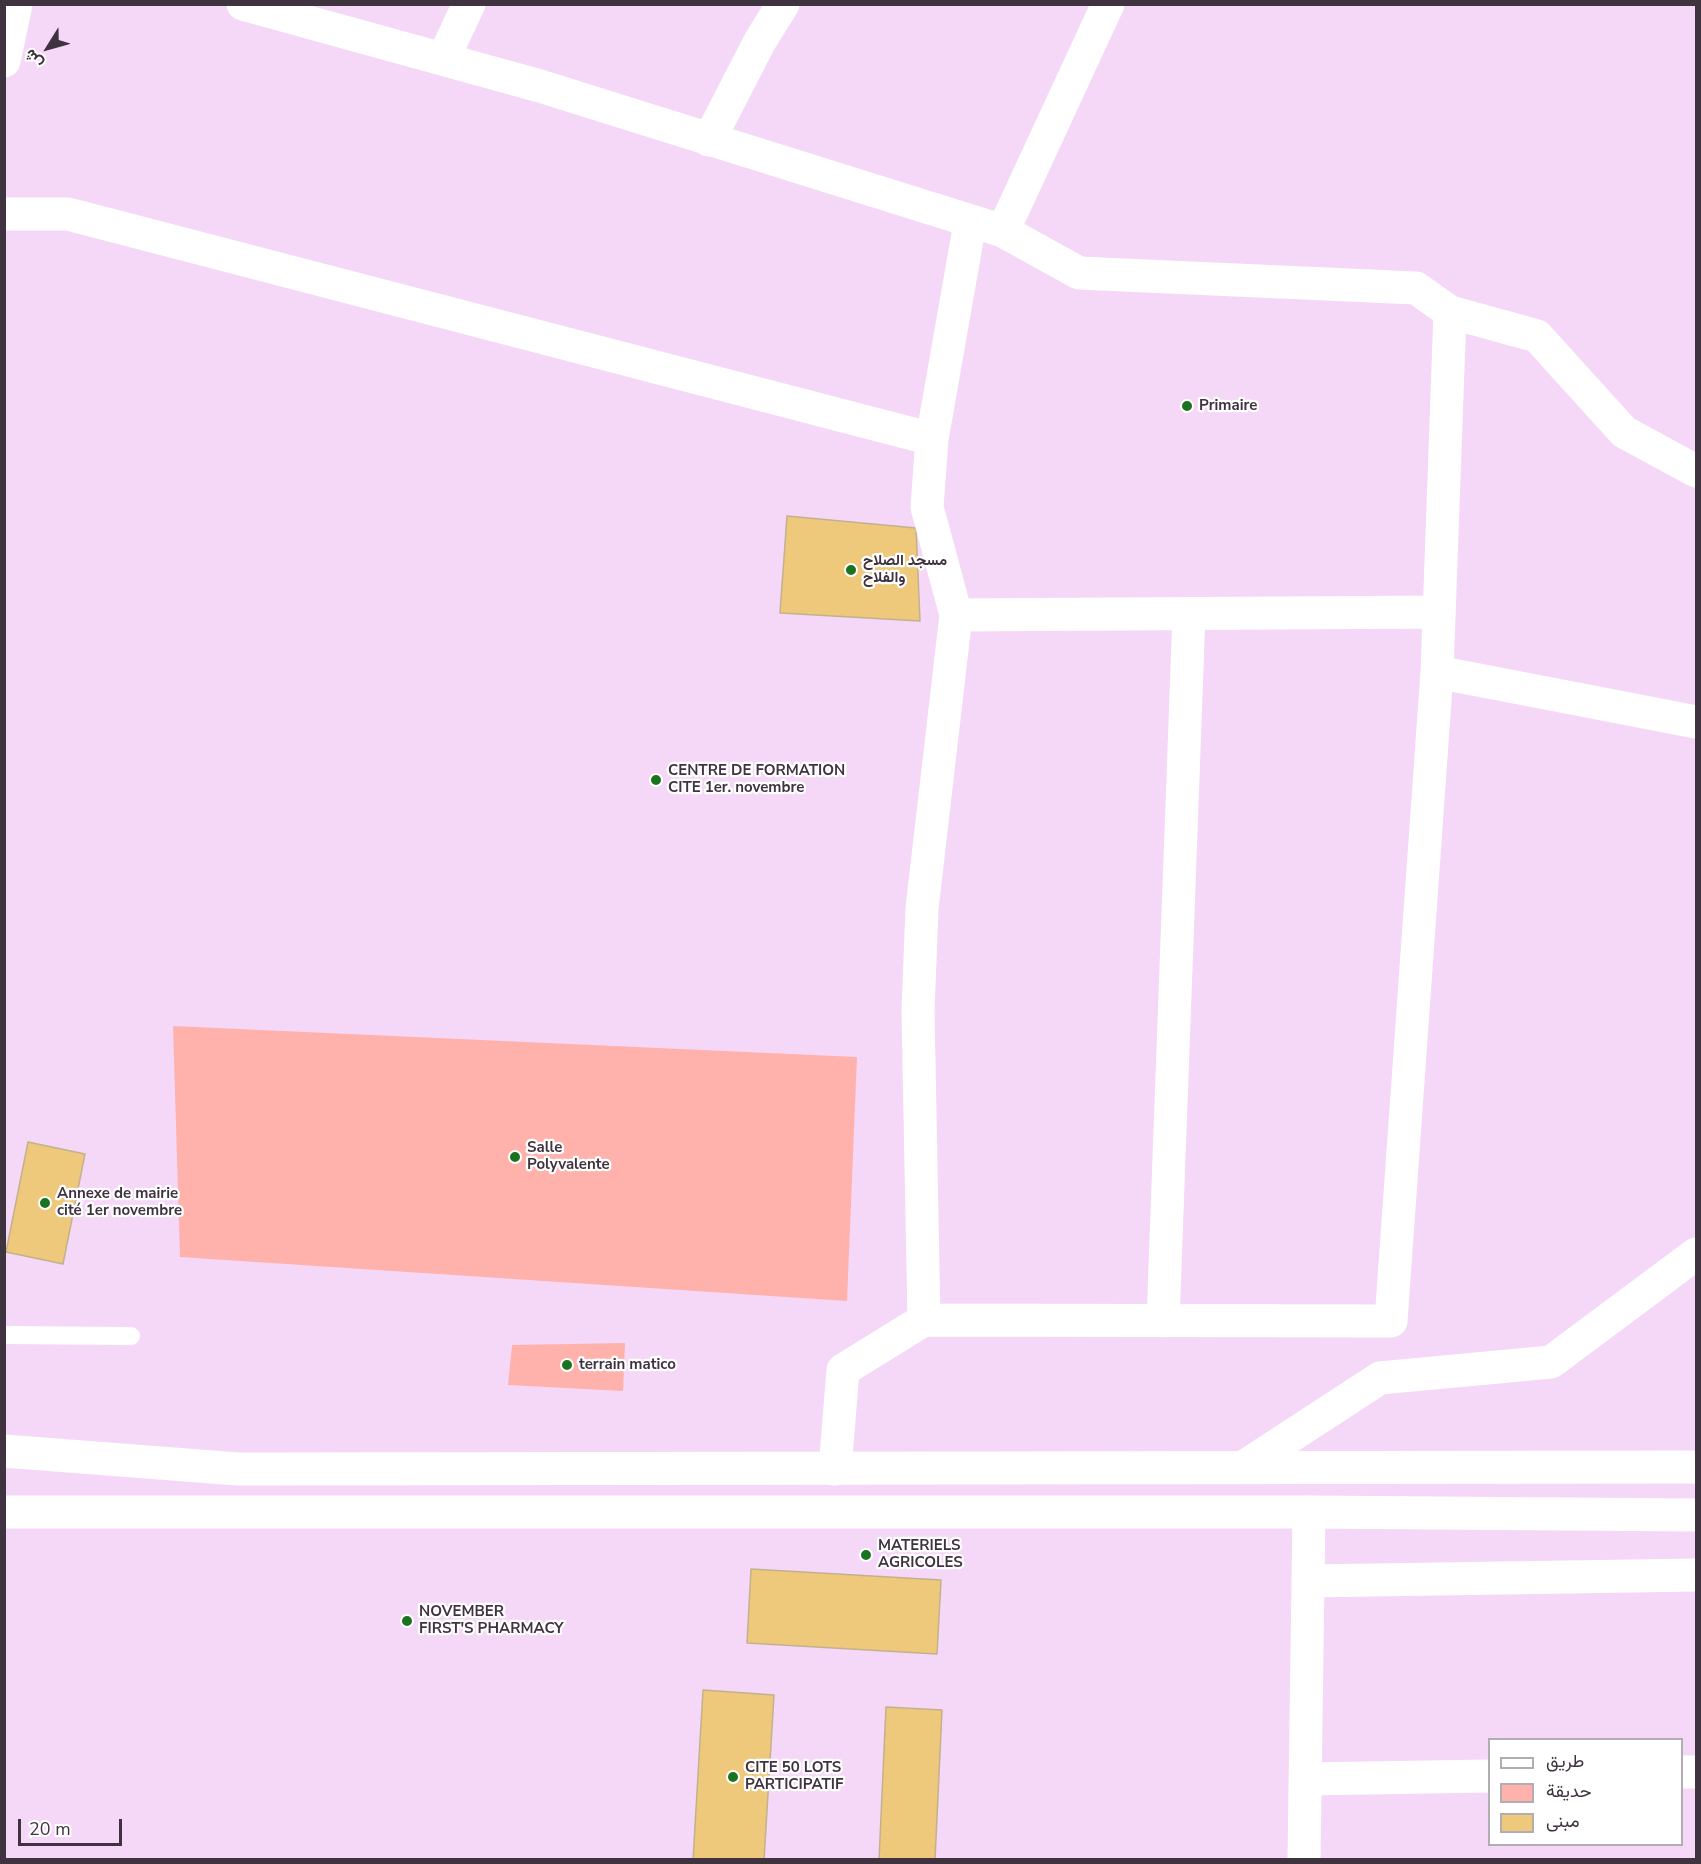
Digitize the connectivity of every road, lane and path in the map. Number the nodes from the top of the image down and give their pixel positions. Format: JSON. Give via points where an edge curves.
{"nodes":[{"id":1,"x":16,"y":4,"type":"edge"},
{"id":2,"x":243,"y":4,"type":"edge"},
{"id":3,"x":469,"y":4,"type":"edge"},
{"id":4,"x":783,"y":4,"type":"edge"},
{"id":5,"x":1108,"y":4,"type":"edge"},
{"id":6,"x":443,"y":59,"type":"junction"},
{"id":7,"x":4,"y":61,"type":"edge"},
{"id":8,"x":709,"y":140,"type":"junction"},
{"id":9,"x":4,"y":214,"type":"edge"},
{"id":10,"x":970,"y":223,"type":"junction"},
{"id":11,"x":1003,"y":231,"type":"junction"},
{"id":12,"x":1450,"y":312,"type":"junction"},
{"id":13,"x":932,"y":439,"type":"junction"},
{"id":14,"x":1696,"y":471,"type":"edge"},
{"id":15,"x":1439,"y":612,"type":"junction"},
{"id":16,"x":1189,"y":614,"type":"junction"},
{"id":17,"x":956,"y":615,"type":"junction"},
{"id":18,"x":1437,"y":672,"type":"junction"},
{"id":19,"x":1696,"y":722,"type":"edge"},
{"id":20,"x":1696,"y":1254,"type":"edge"},
{"id":21,"x":924,"y":1320,"type":"junction"},
{"id":22,"x":1163,"y":1321,"type":"junction"},
{"id":23,"x":4,"y":1335,"type":"edge"},
{"id":24,"x":131,"y":1336,"type":"dead end"},
{"id":25,"x":4,"y":1451,"type":"edge"},
{"id":26,"x":1245,"y":1466,"type":"junction"},
{"id":27,"x":1696,"y":1467,"type":"edge"},
{"id":28,"x":835,"y":1469,"type":"junction"},
{"id":29,"x":4,"y":1512,"type":"edge"},
{"id":30,"x":1309,"y":1512,"type":"junction"},
{"id":31,"x":1696,"y":1515,"type":"edge"},
{"id":32,"x":1696,"y":1575,"type":"edge"},
{"id":33,"x":1308,"y":1581,"type":"junction"},
{"id":34,"x":1488,"y":1776,"type":"edge"},
{"id":35,"x":1305,"y":1779,"type":"junction"},
{"id":36,"x":1304,"y":1860,"type":"edge"}],
"edges":[{"from":1,"to":7,"type":"main road"},
{"from":2,"to":6,"type":"main road"},
{"from":3,"to":6,"type":"main road"},
{"from":4,"to":8,"type":"main road"},
{"from":5,"to":11,"type":"main road"},
{"from":6,"to":8,"type":"main road"},
{"from":8,"to":10,"type":"main road"},
{"from":9,"to":13,"type":"main road","via":[[68,214]]},
{"from":10,"to":11,"type":"main road"},
{"from":10,"to":13,"type":"main road"},
{"from":11,"to":12,"type":"main road","via":[[1079,273],[1416,288]]},
{"from":12,"to":14,"type":"main road","via":[[1537,336],[1624,432]]},
{"from":12,"to":15,"type":"main road"},
{"from":13,"to":17,"type":"main road","via":[[927,507]]},
{"from":15,"to":16,"type":"main road"},
{"from":15,"to":18,"type":"main road"},
{"from":16,"to":17,"type":"main road"},
{"from":16,"to":22,"type":"main road"},
{"from":17,"to":21,"type":"main road","via":[[922,908],[918,1011]]},
{"from":18,"to":19,"type":"main road"},
{"from":18,"to":22,"type":"main road","via":[[1391,1321]]},
{"from":20,"to":26,"type":"main road","via":[[1551,1362],[1380,1378]]},
{"from":21,"to":22,"type":"main road"},
{"from":21,"to":28,"type":"main road","via":[[843,1370]]},
{"from":23,"to":24,"type":"lane"},
{"from":25,"to":28,"type":"main road","via":[[238,1469]]},
{"from":26,"to":27,"type":"main road"},
{"from":26,"to":28,"type":"main road"},
{"from":29,"to":30,"type":"main road"},
{"from":30,"to":31,"type":"main road"},
{"from":30,"to":33,"type":"main road"},
{"from":32,"to":33,"type":"main road"},
{"from":33,"to":35,"type":"main road"},
{"from":34,"to":35,"type":"main road"},
{"from":35,"to":36,"type":"main road"}]}
